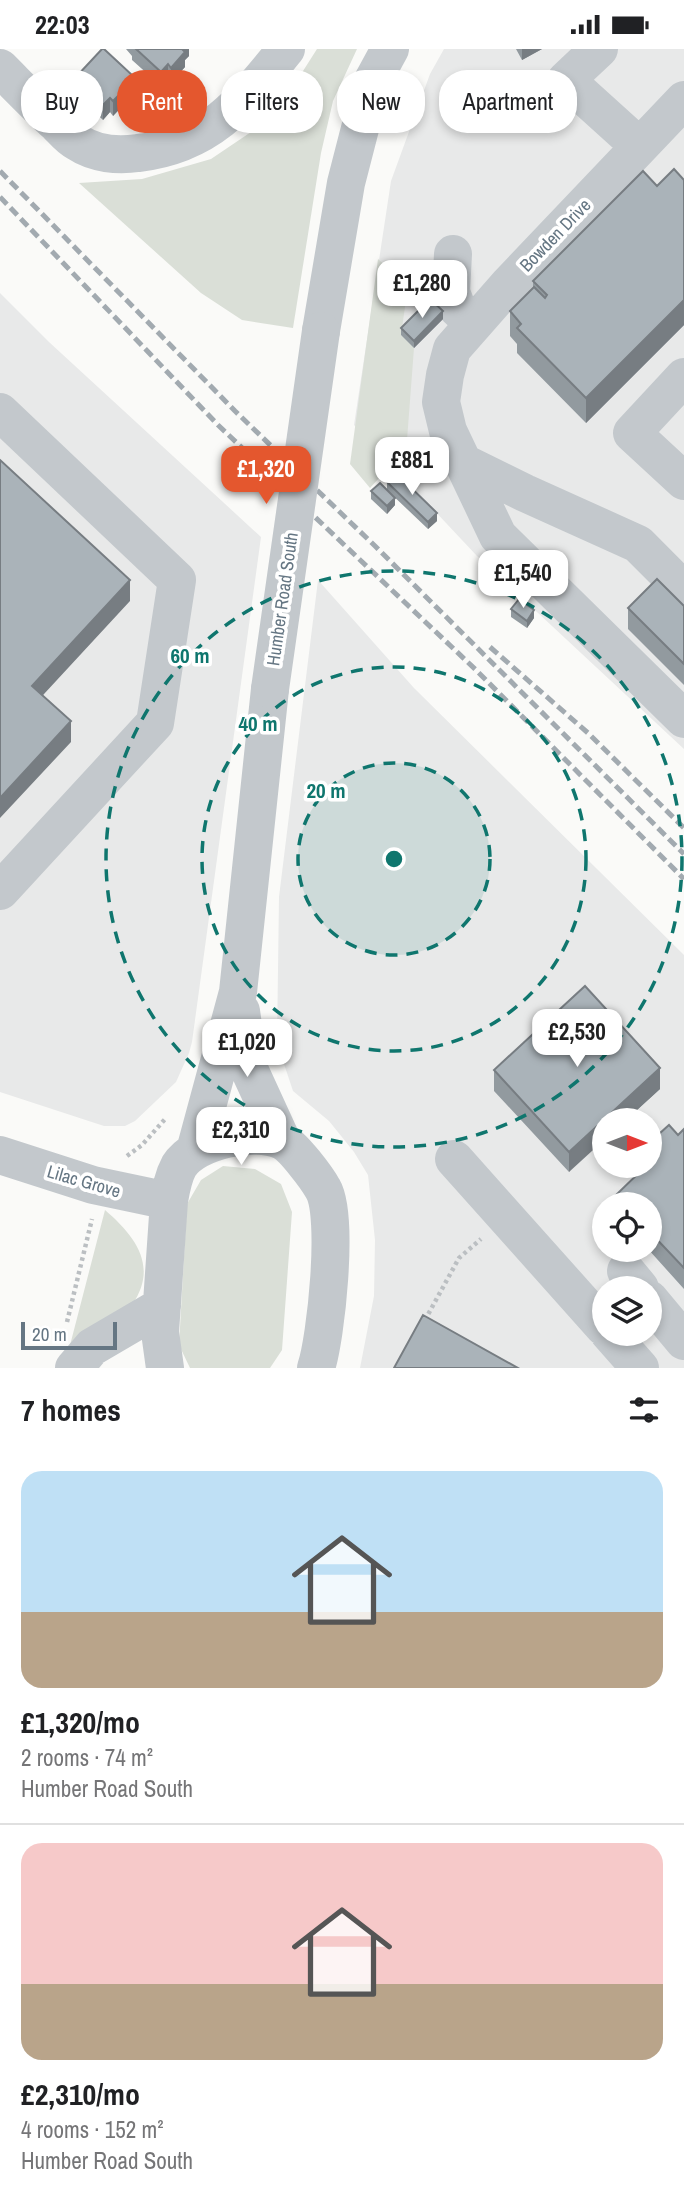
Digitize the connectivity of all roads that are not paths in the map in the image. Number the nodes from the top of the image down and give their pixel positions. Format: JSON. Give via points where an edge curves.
{"nodes":[{"id":1,"x":286,"y":49,"type":"edge"},
{"id":2,"x":390,"y":49,"type":"edge"},
{"id":3,"x":599,"y":49,"type":"edge"},
{"id":4,"x":0,"y":68,"type":"edge"},
{"id":5,"x":684,"y":100,"type":"edge"},
{"id":6,"x":639,"y":146,"type":"junction"},
{"id":7,"x":453,"y":254,"type":"dead end"},
{"id":8,"x":474,"y":324,"type":"junction"},
{"id":9,"x":684,"y":377,"type":"edge"},
{"id":10,"x":0,"y":412,"type":"edge"},
{"id":11,"x":462,"y":462,"type":"junction"},
{"id":12,"x":684,"y":481,"type":"edge"},
{"id":13,"x":684,"y":590,"type":"edge"},
{"id":14,"x":684,"y":719,"type":"edge"},
{"id":15,"x":0,"y":891,"type":"edge"},
{"id":16,"x":238,"y":992,"type":"junction"},
{"id":17,"x":282,"y":1141,"type":"junction"},
{"id":18,"x":195,"y":1150,"type":"junction"},
{"id":19,"x":0,"y":1155,"type":"edge"},
{"id":20,"x":454,"y":1159,"type":"dead end"},
{"id":21,"x":169,"y":1201,"type":"junction"},
{"id":22,"x":162,"y":1306,"type":"junction"},
{"id":23,"x":592,"y":1314,"type":"edge"},
{"id":24,"x":662,"y":1314,"type":"edge"},
{"id":25,"x":684,"y":1341,"type":"edge"},
{"id":26,"x":621,"y":1346,"type":"edge"},
{"id":27,"x":74,"y":1368,"type":"edge"},
{"id":28,"x":164,"y":1368,"type":"edge"},
{"id":29,"x":316,"y":1368,"type":"edge"},
{"id":30,"x":640,"y":1368,"type":"edge"}],
"edges":[{"from":1,"to":4,"type":"street","via":[[256,86],[202,135],[159,151],[123,155],[98,152],[76,142]]},
{"from":2,"to":16,"type":"street","name":"Humber Road South","bridge":true,"via":[[372,82],[346,183],[321,331],[270,689]]},
{"from":3,"to":6,"type":"street","via":[[566,80]]},
{"from":5,"to":6,"type":"street","name":"Bowden Drive"},
{"from":6,"to":8,"type":"street","name":"Bowden Drive"},
{"from":7,"to":8,"type":"street","via":[[452,292],[457,308]]},
{"from":8,"to":11,"type":"street","name":"Bowden Drive","via":[[452,349],[441,402]]},
{"from":9,"to":12,"type":"street","via":[[632,433]]},
{"from":10,"to":15,"type":"street","via":[[177,580],[155,723]]},
{"from":11,"to":13,"type":"street","via":[[638,544]]},
{"from":11,"to":14,"type":"street","name":"Bowden Drive","via":[[498,536]]},
{"from":16,"to":17,"type":"street","name":"Humber Road South","via":[[249,1069]]},
{"from":16,"to":18,"type":"street","name":"Humber Road South"},
{"from":17,"to":18,"type":"street","via":[[234,1138]]},
{"from":17,"to":29,"type":"street","name":"Humber Road South","via":[[324,1191],[330,1213],[323,1335]]},
{"from":18,"to":21,"type":"street","via":[[180,1165]]},
{"from":19,"to":21,"type":"street","name":"Lilac Grove","via":[[93,1185]]},
{"from":20,"to":23,"type":"street"},
{"from":21,"to":22,"type":"street"},
{"from":22,"to":27,"type":"street","via":[[92,1347]]},
{"from":22,"to":28,"type":"street"},
{"from":24,"to":25,"type":"street"},
{"from":26,"to":30,"type":"street"}]}
